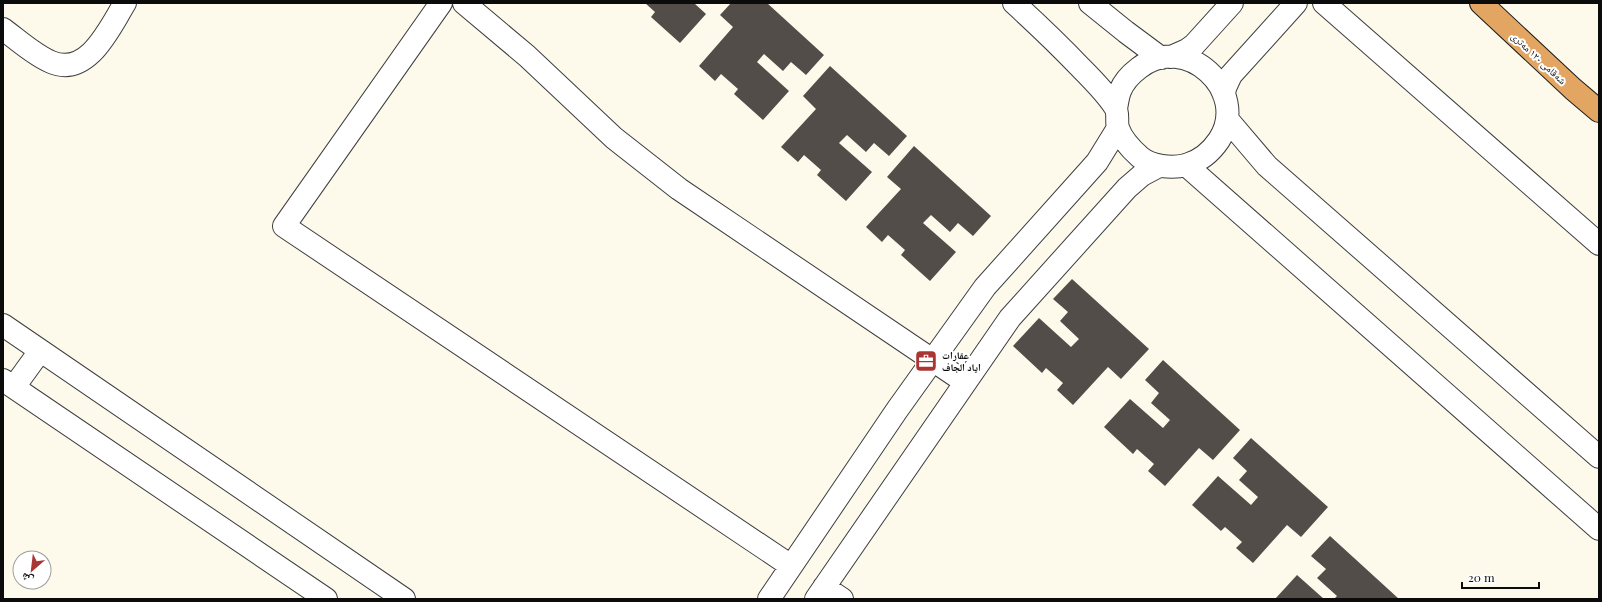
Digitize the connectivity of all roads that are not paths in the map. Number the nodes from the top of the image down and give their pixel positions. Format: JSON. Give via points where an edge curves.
{"nodes":[{"id":1,"x":125,"y":3,"type":"edge"},
{"id":2,"x":441,"y":3,"type":"edge"},
{"id":3,"x":464,"y":3,"type":"edge"},
{"id":4,"x":1014,"y":3,"type":"edge"},
{"id":5,"x":1090,"y":3,"type":"edge"},
{"id":6,"x":1232,"y":3,"type":"edge"},
{"id":7,"x":1296,"y":3,"type":"edge"},
{"id":8,"x":1324,"y":3,"type":"edge"},
{"id":9,"x":1481,"y":3,"type":"edge"},
{"id":10,"x":3,"y":29,"type":"edge"},
{"id":11,"x":1166,"y":57,"type":"junction"},
{"id":12,"x":1224,"y":95,"type":"junction"},
{"id":13,"x":1599,"y":111,"type":"edge"},
{"id":14,"x":1117,"y":118,"type":"junction"},
{"id":15,"x":1227,"y":119,"type":"junction"},
{"id":16,"x":1186,"y":165,"type":"junction"},
{"id":17,"x":1159,"y":166,"type":"junction"},
{"id":18,"x":1599,"y":244,"type":"edge"},
{"id":19,"x":3,"y":325,"type":"edge"},
{"id":20,"x":40,"y":350,"type":"junction"},
{"id":21,"x":932,"y":361,"type":"junction"},
{"id":22,"x":965,"y":382,"type":"junction"},
{"id":23,"x":9,"y":383,"type":"edge"},
{"id":24,"x":1599,"y":457,"type":"edge"},
{"id":25,"x":1599,"y":528,"type":"edge"},
{"id":26,"x":791,"y":566,"type":"junction"},
{"id":27,"x":828,"y":595,"type":"edge"},
{"id":28,"x":326,"y":599,"type":"edge"},
{"id":29,"x":404,"y":599,"type":"edge"},
{"id":30,"x":769,"y":599,"type":"edge"}],
"edges":[{"from":1,"to":10,"type":"street","via":[[90,54],[72,64],[51,62]]},
{"from":2,"to":26,"type":"street","via":[[284,226]]},
{"from":3,"to":21,"type":"street","via":[[527,56],[614,138],[679,189]]},
{"from":4,"to":14,"type":"street","via":[[1092,79]]},
{"from":5,"to":11,"type":"street","via":[[1126,32]]},
{"from":6,"to":11,"type":"street","via":[[1194,45]]},
{"from":7,"to":12,"type":"street","via":[[1231,75]]},
{"from":8,"to":18,"type":"street"},
{"from":9,"to":13,"type":"highway","name":"شەقامی ١٢٠ مەتری"},
{"from":11,"to":12,"type":"street","via":[[1185,58],[1198,64],[1210,72]]},
{"from":11,"to":14,"type":"street","via":[[1144,64],[1130,75],[1120,91]]},
{"from":12,"to":15,"type":"street"},
{"from":14,"to":17,"type":"street","via":[[1127,145],[1141,158]]},
{"from":14,"to":21,"type":"street","via":[[1097,162],[985,287]]},
{"from":15,"to":16,"type":"street","via":[[1222,135],[1212,150]]},
{"from":15,"to":24,"type":"street","via":[[1267,166]]},
{"from":16,"to":17,"type":"street"},
{"from":16,"to":25,"type":"street"},
{"from":17,"to":22,"type":"street","via":[[1126,188],[1036,288],[1010,318]]},
{"from":19,"to":20,"type":"street"},
{"from":20,"to":23,"type":"street"},
{"from":20,"to":29,"type":"street"},
{"from":21,"to":22,"type":"street"},
{"from":21,"to":26,"type":"street"},
{"from":22,"to":27,"type":"street"},
{"from":23,"to":28,"type":"street"},
{"from":26,"to":30,"type":"street"}]}
